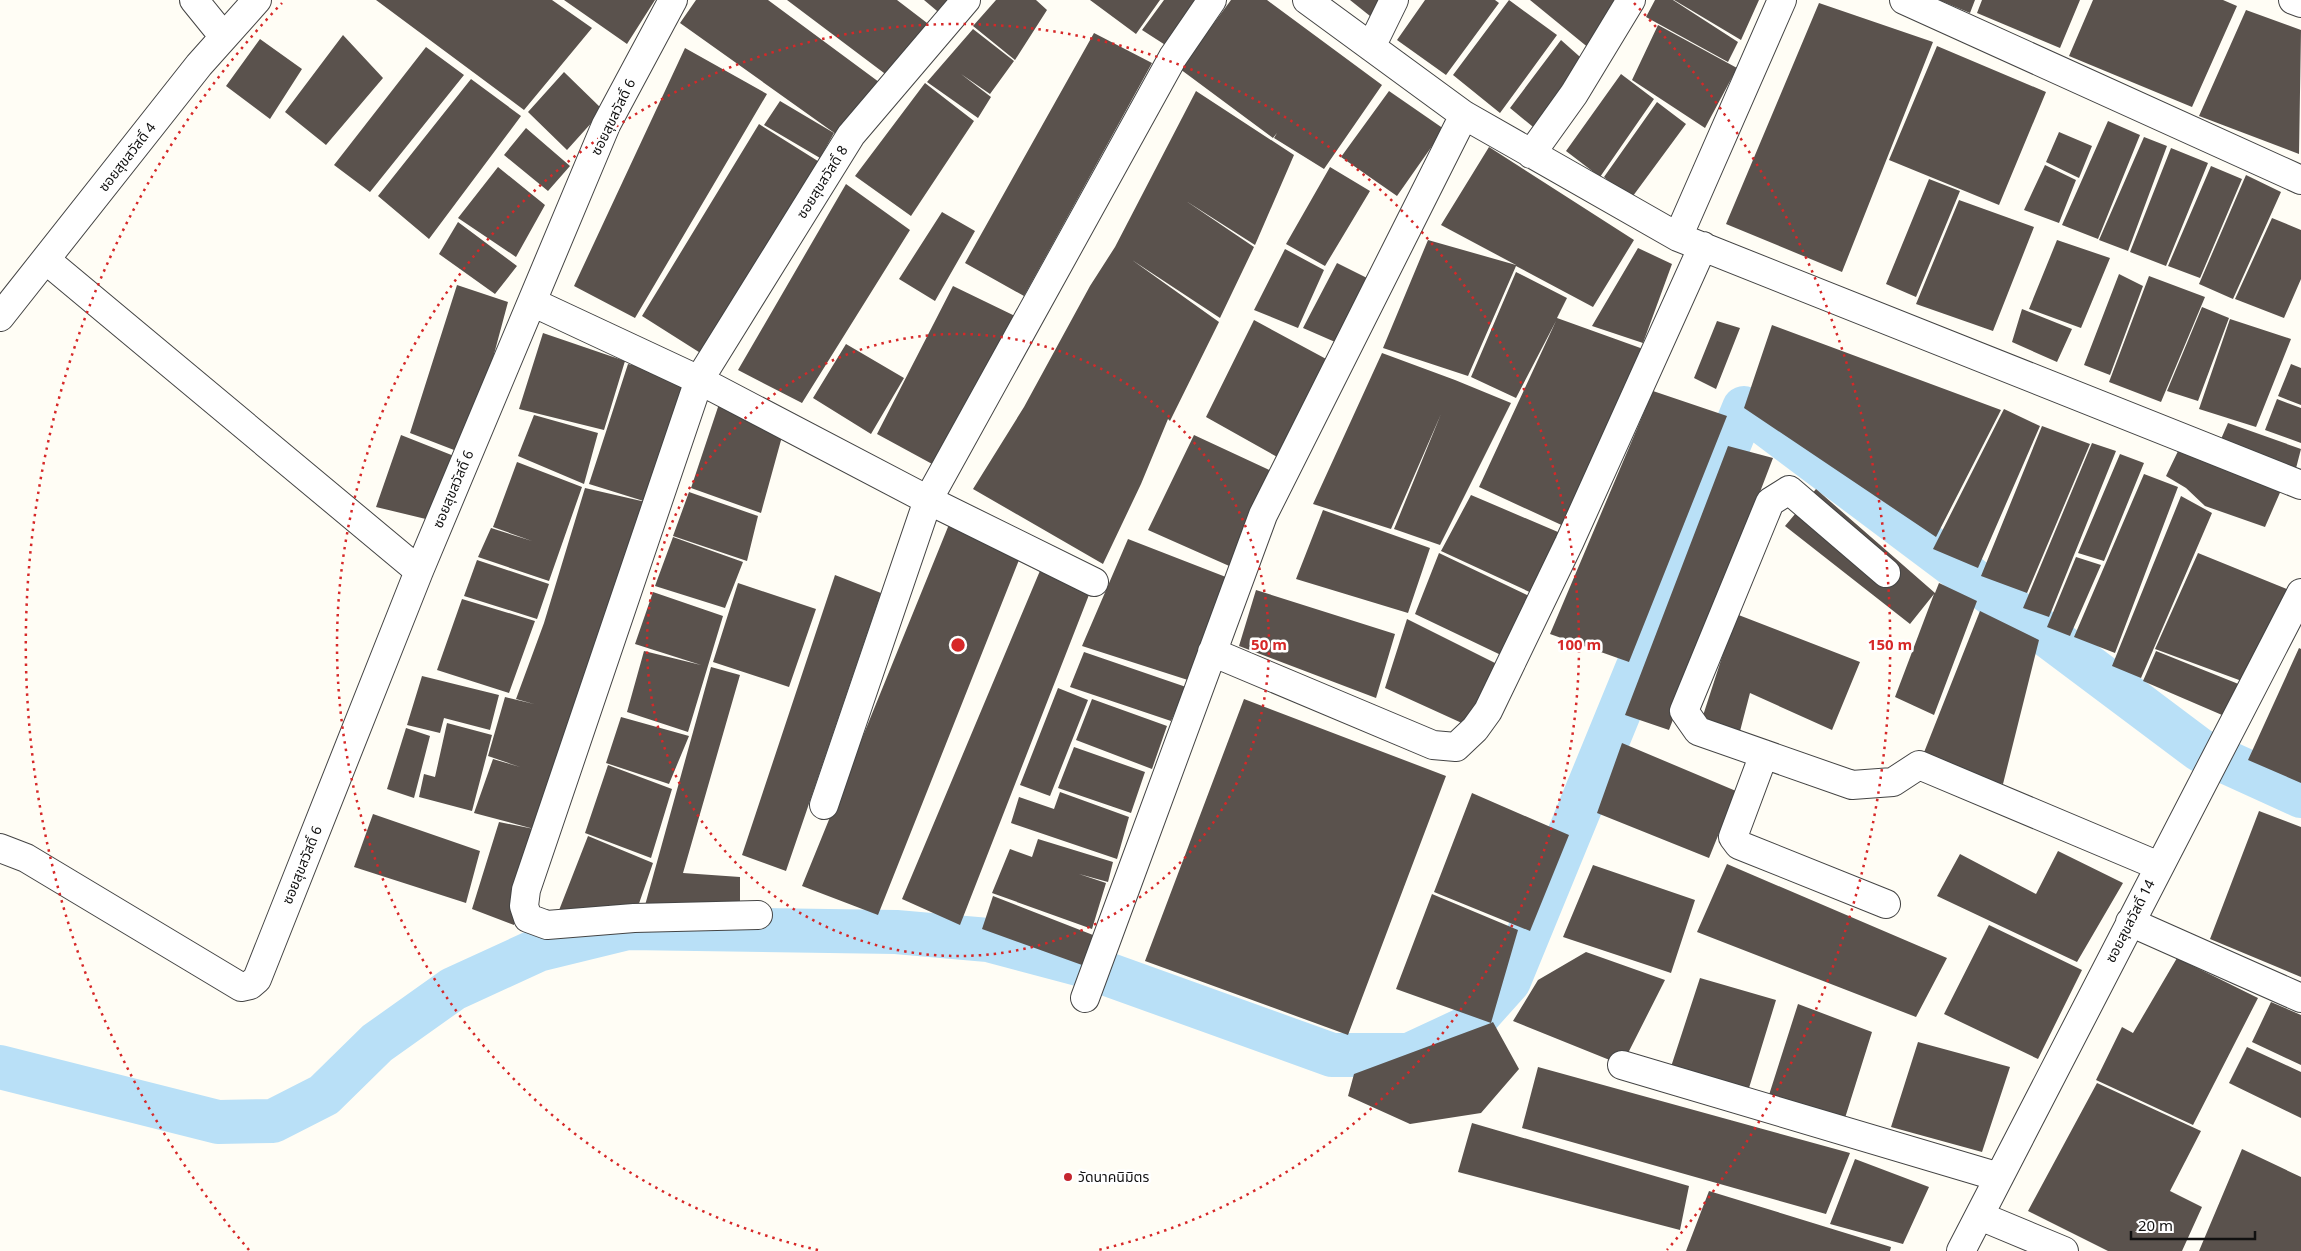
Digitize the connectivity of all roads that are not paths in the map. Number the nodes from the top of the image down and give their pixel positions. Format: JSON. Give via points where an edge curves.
{"nodes":[{"id":1,"x":194,"y":0,"type":"edge"},
{"id":2,"x":257,"y":0,"type":"edge"},
{"id":3,"x":673,"y":0,"type":"edge"},
{"id":4,"x":966,"y":0,"type":"edge"},
{"id":5,"x":1212,"y":0,"type":"edge"},
{"id":6,"x":1307,"y":0,"type":"edge"},
{"id":7,"x":1394,"y":0,"type":"edge"},
{"id":8,"x":1631,"y":0,"type":"edge"},
{"id":9,"x":1782,"y":0,"type":"edge"},
{"id":10,"x":1904,"y":0,"type":"edge"},
{"id":11,"x":2293,"y":0,"type":"edge"},
{"id":12,"x":2301,"y":3,"type":"edge"},
{"id":13,"x":224,"y":37,"type":"junction"},
{"id":14,"x":1371,"y":47,"type":"junction"},
{"id":15,"x":1464,"y":115,"type":"junction"},
{"id":16,"x":1531,"y":154,"type":"junction"},
{"id":17,"x":2301,"y":180,"type":"edge"},
{"id":18,"x":1690,"y":241,"type":"junction"},
{"id":19,"x":46,"y":260,"type":"junction"},
{"id":20,"x":532,"y":302,"type":"junction"},
{"id":21,"x":0,"y":317,"type":"edge"},
{"id":22,"x":699,"y":380,"type":"junction"},
{"id":23,"x":2301,"y":485,"type":"edge"},
{"id":24,"x":928,"y":500,"type":"junction"},
{"id":25,"x":419,"y":571,"type":"junction"},
{"id":26,"x":1886,"y":574,"type":"dead end"},
{"id":27,"x":1094,"y":582,"type":"dead end"},
{"id":28,"x":2301,"y":593,"type":"edge"},
{"id":29,"x":2293,"y":626,"type":"edge"},
{"id":30,"x":1212,"y":652,"type":"junction"},
{"id":31,"x":1764,"y":754,"type":"junction"},
{"id":32,"x":824,"y":805,"type":"dead end"},
{"id":33,"x":0,"y":848,"type":"edge"},
{"id":34,"x":2159,"y":866,"type":"junction"},
{"id":35,"x":1886,"y":904,"type":"dead end"},
{"id":36,"x":758,"y":915,"type":"dead end"},
{"id":37,"x":2130,"y":922,"type":"junction"},
{"id":38,"x":1086,"y":993,"type":"dead end"},
{"id":39,"x":2301,"y":998,"type":"edge"},
{"id":40,"x":1622,"y":1065,"type":"dead end"},
{"id":41,"x":1999,"y":1177,"type":"junction"},
{"id":42,"x":1980,"y":1216,"type":"junction"},
{"id":43,"x":1962,"y":1251,"type":"edge"},
{"id":44,"x":2064,"y":1251,"type":"edge"}],
"edges":[{"from":1,"to":13,"type":"street"},
{"from":2,"to":13,"type":"street","name":"ซอยสุขสวัสดิ์ 4"},
{"from":3,"to":20,"type":"street","name":"ซอยสุขสวัสดิ์ 6","via":[[606,125]]},
{"from":4,"to":22,"type":"street","name":"ซอยสุขสวัสดิ์ 8","via":[[851,135]]},
{"from":5,"to":24,"type":"street","via":[[1174,57]]},
{"from":6,"to":14,"type":"street"},
{"from":7,"to":14,"type":"street"},
{"from":8,"to":16,"type":"street","via":[[1574,94]]},
{"from":9,"to":18,"type":"street"},
{"from":10,"to":17,"type":"street"},
{"from":11,"to":12,"type":"street"},
{"from":13,"to":19,"type":"street","name":"ซอยสุขสวัสดิ์ 4"},
{"from":14,"to":15,"type":"street"},
{"from":15,"to":16,"type":"street"},
{"from":15,"to":30,"type":"street","via":[[1263,515]]},
{"from":16,"to":18,"type":"street"},
{"from":18,"to":23,"type":"street"},
{"from":18,"to":30,"type":"street","via":[[1569,543],[1488,712],[1456,747],[1432,745]]},
{"from":19,"to":21,"type":"street","name":"ซอยสุขสวัสดิ์ 4"},
{"from":19,"to":25,"type":"street"},
{"from":20,"to":22,"type":"street"},
{"from":20,"to":25,"type":"street","name":"ซอยสุขสวัสดิ์ 6"},
{"from":22,"to":24,"type":"street"},
{"from":22,"to":36,"type":"street","name":"ซอยสุขสวัสดิ์ 8","via":[[526,890],[524,906],[528,918],[547,925],[634,918]]},
{"from":24,"to":27,"type":"street"},
{"from":24,"to":32,"type":"street"},
{"from":25,"to":33,"type":"street","name":"ซอยสุขสวัสดิ์ 6","via":[[257,980],[250,985],[240,987],[26,858]]},
{"from":26,"to":31,"type":"street","via":[[1789,490],[1770,502],[1684,711],[1698,731]]},
{"from":28,"to":29,"type":"street","name":"ซอยสุขสวัสดิ์ 14"},
{"from":29,"to":34,"type":"street","name":"ซอยสุขสวัสดิ์ 14","via":[[2223,742]]},
{"from":30,"to":38,"type":"street"},
{"from":31,"to":34,"type":"street","via":[[1852,786],[1893,782],[1919,765]]},
{"from":31,"to":35,"type":"street","via":[[1733,836],[1739,845]]},
{"from":34,"to":37,"type":"street","name":"ซอยสุขสวัสดิ์ 14"},
{"from":37,"to":39,"type":"street"},
{"from":37,"to":41,"type":"street","name":"ซอยสุขสวัสดิ์ 14"},
{"from":40,"to":41,"type":"street"},
{"from":41,"to":42,"type":"street","name":"ซอยสุขสวัสดิ์ 14"},
{"from":42,"to":43,"type":"street","name":"ซอยสุขสวัสดิ์ 14"},
{"from":42,"to":44,"type":"street"}]}
